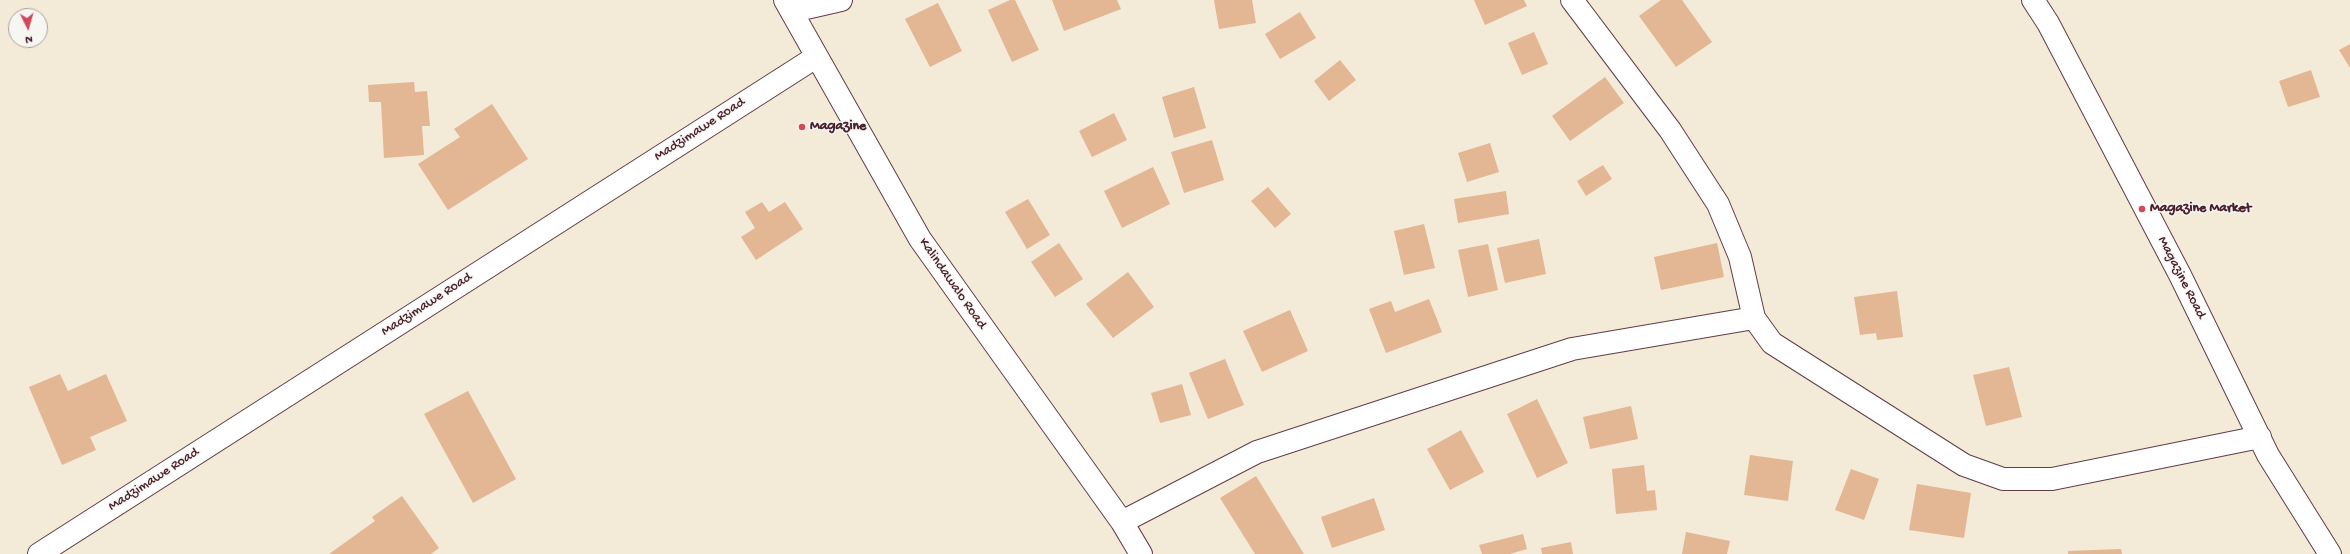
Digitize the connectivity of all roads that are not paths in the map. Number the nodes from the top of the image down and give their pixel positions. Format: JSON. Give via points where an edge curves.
{"nodes":[{"id":1,"x":841,"y":0,"type":"edge"},
{"id":2,"x":1572,"y":0,"type":"edge"},
{"id":3,"x":2033,"y":0,"type":"edge"},
{"id":4,"x":789,"y":6,"type":"edge"},
{"id":5,"x":816,"y":57,"type":"junction"},
{"id":6,"x":1754,"y":318,"type":"junction"},
{"id":7,"x":2260,"y":437,"type":"junction"},
{"id":8,"x":1122,"y":522,"type":"junction"},
{"id":9,"x":39,"y":554,"type":"edge"},
{"id":10,"x":1141,"y":554,"type":"edge"},
{"id":11,"x":2330,"y":554,"type":"edge"}],
"edges":[{"from":1,"to":4,"type":"street"},
{"from":2,"to":6,"type":"street","via":[[1670,130],[1718,204],[1740,257]]},
{"from":3,"to":7,"type":"street","name":"Magazine Road","via":[[2180,275]]},
{"from":4,"to":5,"type":"street","name":"Kalindawalo Road"},
{"from":5,"to":8,"type":"street","name":"Kalindawalo Road","via":[[920,239]]},
{"from":5,"to":9,"type":"street","name":"Madzimawe Road"},
{"from":6,"to":7,"type":"street","via":[[1772,343],[1964,465],[2003,479],[2052,480]]},
{"from":6,"to":8,"type":"street","via":[[1572,349],[1257,452]]},
{"from":7,"to":11,"type":"street","name":"Magazine Road"},
{"from":8,"to":10,"type":"street","name":"Kalindawalo Road"}]}
